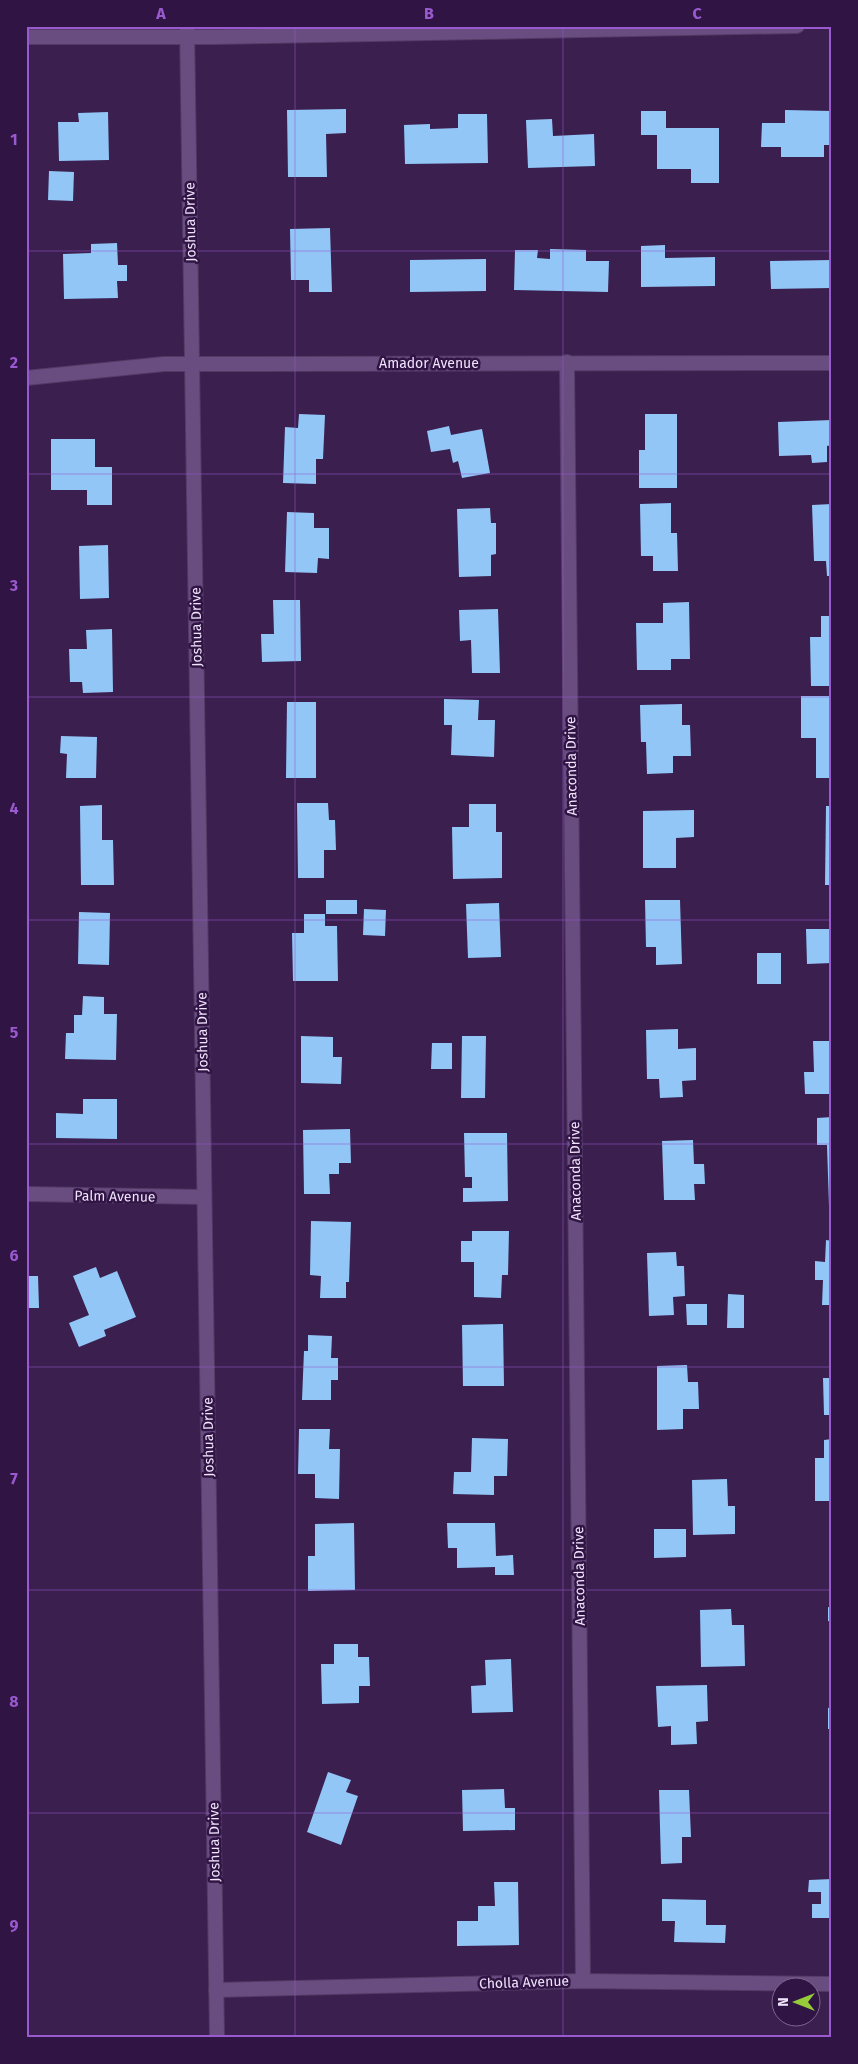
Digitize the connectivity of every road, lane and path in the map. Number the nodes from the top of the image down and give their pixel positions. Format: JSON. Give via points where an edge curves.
{"nodes":[{"id":1,"x":797,"y":26,"type":"edge"},
{"id":2,"x":551,"y":29,"type":"edge"},
{"id":3,"x":187,"y":31,"type":"edge"},
{"id":4,"x":26,"y":36,"type":"edge"},
{"id":5,"x":567,"y":362,"type":"junction"},
{"id":6,"x":832,"y":363,"type":"edge"},
{"id":7,"x":192,"y":364,"type":"junction"},
{"id":8,"x":26,"y":378,"type":"edge"},
{"id":9,"x":26,"y":1194,"type":"edge"},
{"id":10,"x":204,"y":1198,"type":"junction"},
{"id":11,"x":583,"y":1980,"type":"junction"},
{"id":12,"x":832,"y":1984,"type":"edge"},
{"id":13,"x":216,"y":1990,"type":"junction"},
{"id":14,"x":216,"y":2038,"type":"edge"}],
"edges":[{"from":1,"to":2,"type":"street"},
{"from":2,"to":3,"type":"street"},
{"from":3,"to":4,"type":"street"},
{"from":3,"to":7,"type":"street","name":"Joshua Drive"},
{"from":5,"to":6,"type":"street","name":"Amador Avenue"},
{"from":5,"to":7,"type":"street","name":"Amador Avenue"},
{"from":5,"to":11,"type":"street","name":"Anaconda Drive"},
{"from":7,"to":8,"type":"street","name":"Amador Avenue"},
{"from":7,"to":10,"type":"street","name":"Joshua Drive"},
{"from":9,"to":10,"type":"street","name":"Palm Avenue"},
{"from":10,"to":13,"type":"street","name":"Joshua Drive"},
{"from":11,"to":12,"type":"street","name":"Cholla Avenue"},
{"from":11,"to":13,"type":"street","name":"Cholla Avenue"},
{"from":13,"to":14,"type":"street","name":"Joshua Drive"}]}
